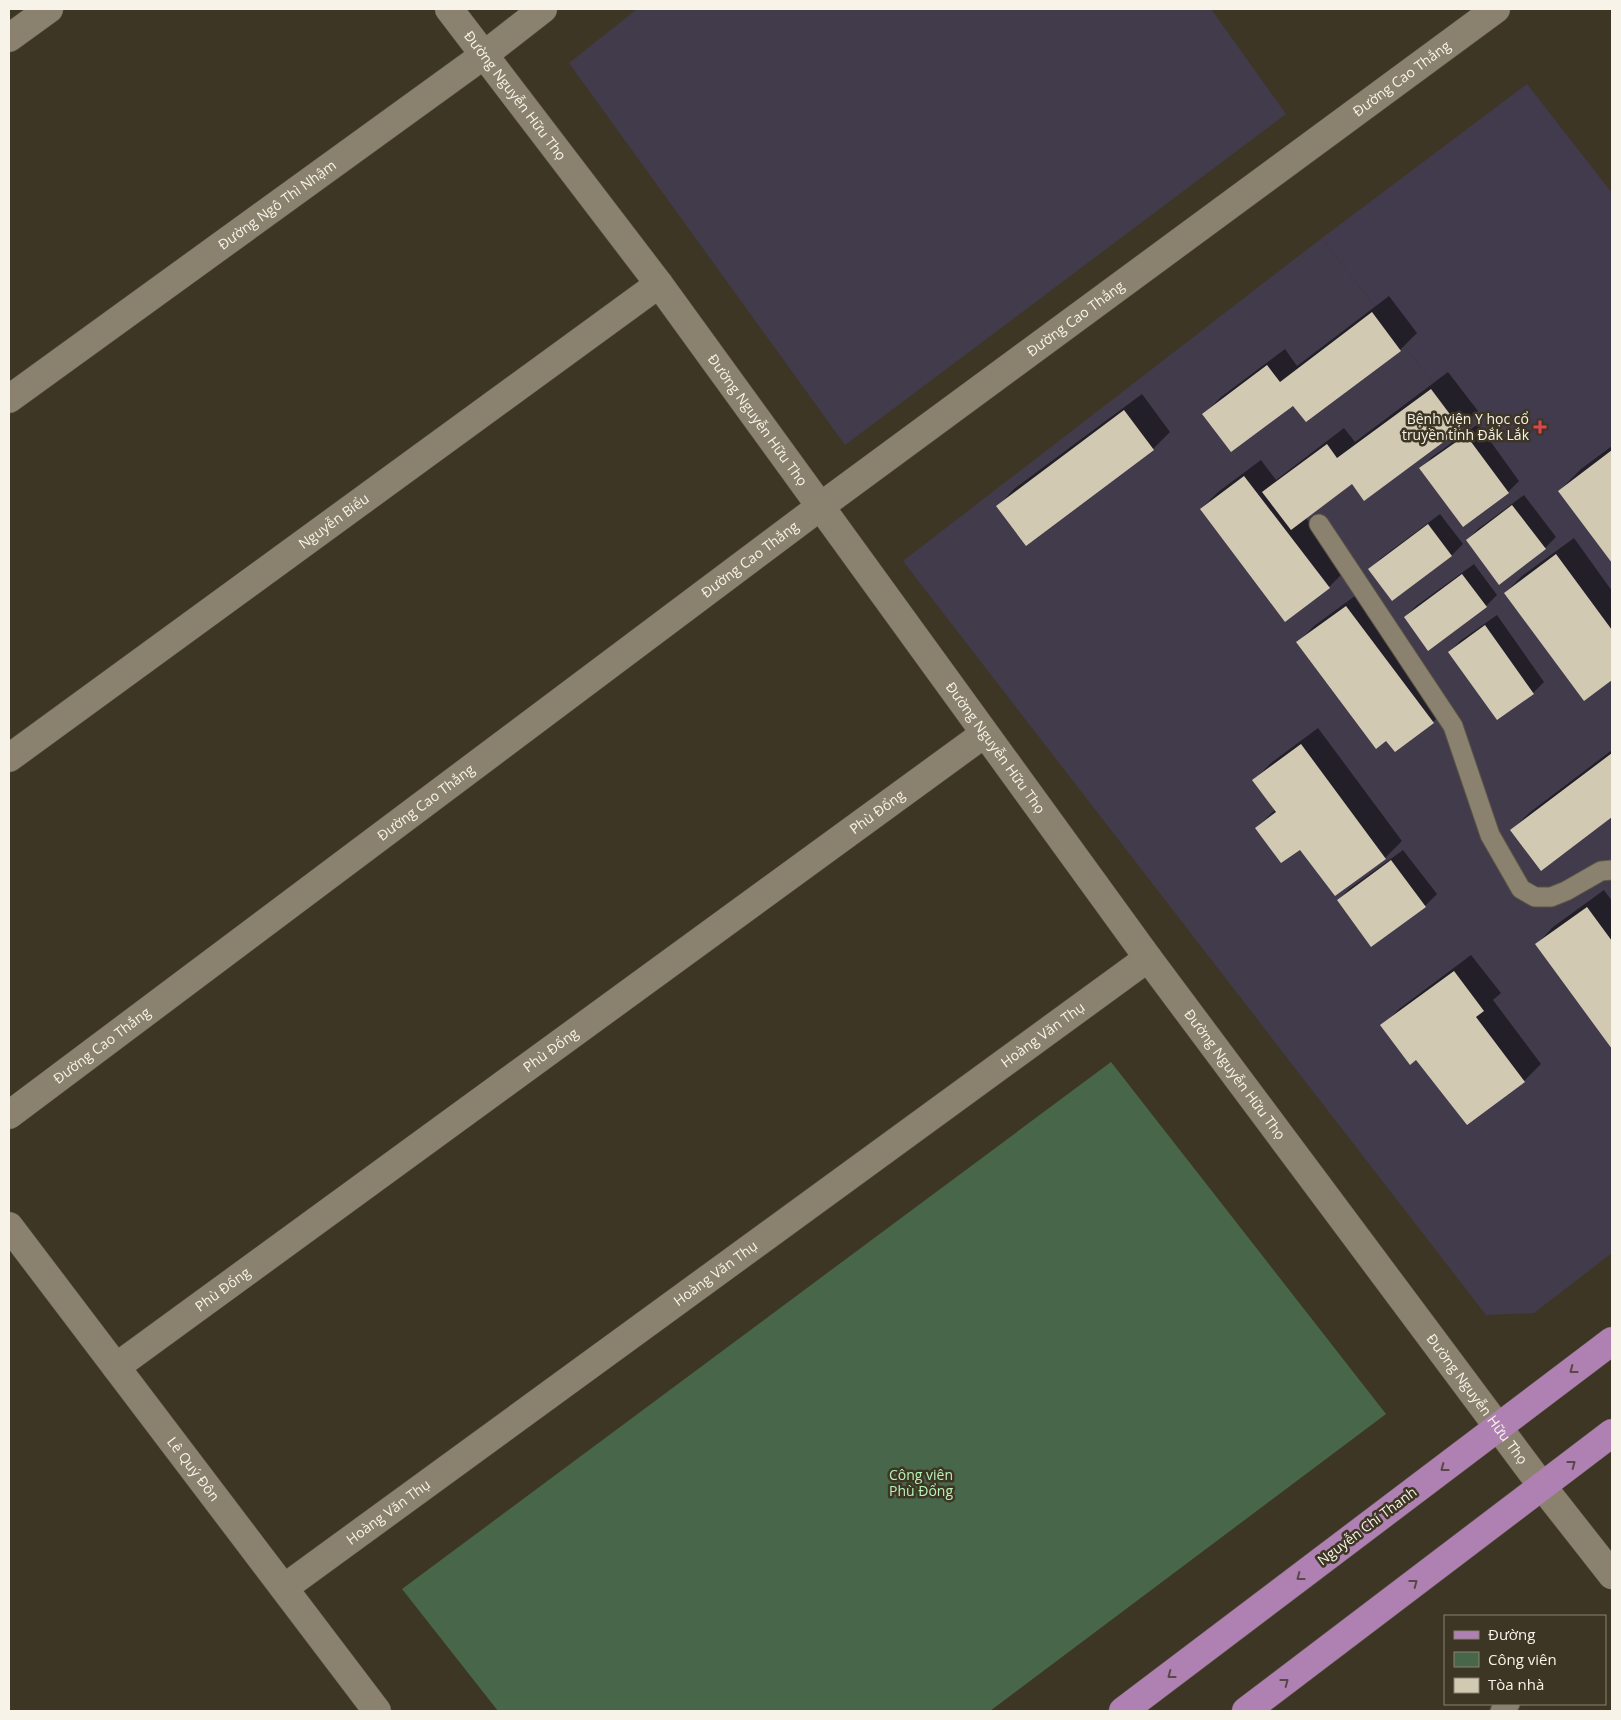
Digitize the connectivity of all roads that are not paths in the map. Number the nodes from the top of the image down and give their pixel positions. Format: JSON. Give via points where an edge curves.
{"nodes":[{"id":1,"x":49,"y":9,"type":"edge"},
{"id":2,"x":449,"y":9,"type":"edge"},
{"id":3,"x":543,"y":9,"type":"edge"},
{"id":4,"x":1496,"y":9,"type":"edge"},
{"id":5,"x":9,"y":38,"type":"edge"},
{"id":6,"x":484,"y":56,"type":"junction"},
{"id":7,"x":659,"y":284,"type":"junction"},
{"id":8,"x":9,"y":399,"type":"edge"},
{"id":9,"x":821,"y":506,"type":"junction"},
{"id":10,"x":1319,"y":524,"type":"dead end"},
{"id":11,"x":984,"y":734,"type":"junction"},
{"id":12,"x":9,"y":758,"type":"edge"},
{"id":13,"x":1612,"y":870,"type":"edge"},
{"id":14,"x":1148,"y":958,"type":"junction"},
{"id":15,"x":9,"y":1115,"type":"edge"},
{"id":16,"x":9,"y":1226,"type":"edge"},
{"id":17,"x":1612,"y":1341,"type":"edge"},
{"id":18,"x":116,"y":1367,"type":"junction"},
{"id":19,"x":1498,"y":1427,"type":"junction"},
{"id":20,"x":1612,"y":1433,"type":"edge"},
{"id":21,"x":1542,"y":1486,"type":"junction"},
{"id":22,"x":1612,"y":1575,"type":"edge"},
{"id":23,"x":284,"y":1588,"type":"junction"},
{"id":24,"x":377,"y":1711,"type":"edge"},
{"id":25,"x":1123,"y":1711,"type":"edge"},
{"id":26,"x":1246,"y":1711,"type":"edge"}],
"edges":[{"from":1,"to":5,"type":"street"},
{"from":2,"to":6,"type":"street","name":"Đường Nguyễn Hữu Thọ"},
{"from":3,"to":6,"type":"street","name":"Đường Ngô Thì Nhậm"},
{"from":4,"to":9,"type":"street","name":"Đường Cao Thắng"},
{"from":6,"to":7,"type":"street","name":"Đường Nguyễn Hữu Thọ"},
{"from":6,"to":8,"type":"street","name":"Đường Ngô Thì Nhậm"},
{"from":7,"to":9,"type":"street","name":"Đường Nguyễn Hữu Thọ"},
{"from":7,"to":12,"type":"street","name":"Nguyễn Biểu"},
{"from":9,"to":11,"type":"street","name":"Đường Nguyễn Hữu Thọ"},
{"from":9,"to":15,"type":"street","name":"Đường Cao Thắng"},
{"from":10,"to":13,"type":"lane","via":[[1453,726],[1490,835],[1521,889],[1535,897],[1551,897],[1601,871]]},
{"from":11,"to":14,"type":"street","name":"Đường Nguyễn Hữu Thọ"},
{"from":11,"to":18,"type":"street","name":"Phù Đổng"},
{"from":14,"to":19,"type":"street","name":"Đường Nguyễn Hữu Thọ"},
{"from":14,"to":23,"type":"street","name":"Hoàng Văn Thụ"},
{"from":16,"to":18,"type":"street","name":"Lê Quý Đôn"},
{"from":17,"to":19,"type":"main road","name":"Nguyễn Chí Thanh","one_way":true},
{"from":18,"to":23,"type":"street","name":"Lê Quý Đôn"},
{"from":19,"to":21,"type":"street","name":"Đường Nguyễn Hữu Thọ"},
{"from":19,"to":25,"type":"main road","name":"Nguyễn Chí Thanh","one_way":true},
{"from":21,"to":20,"type":"main road","one_way":true},
{"from":21,"to":22,"type":"street","name":"Đường Nguyễn Hữu Thọ"},
{"from":26,"to":21,"type":"main road","one_way":true},
{"from":23,"to":24,"type":"street","name":"Lê Quý Đôn"}]}
